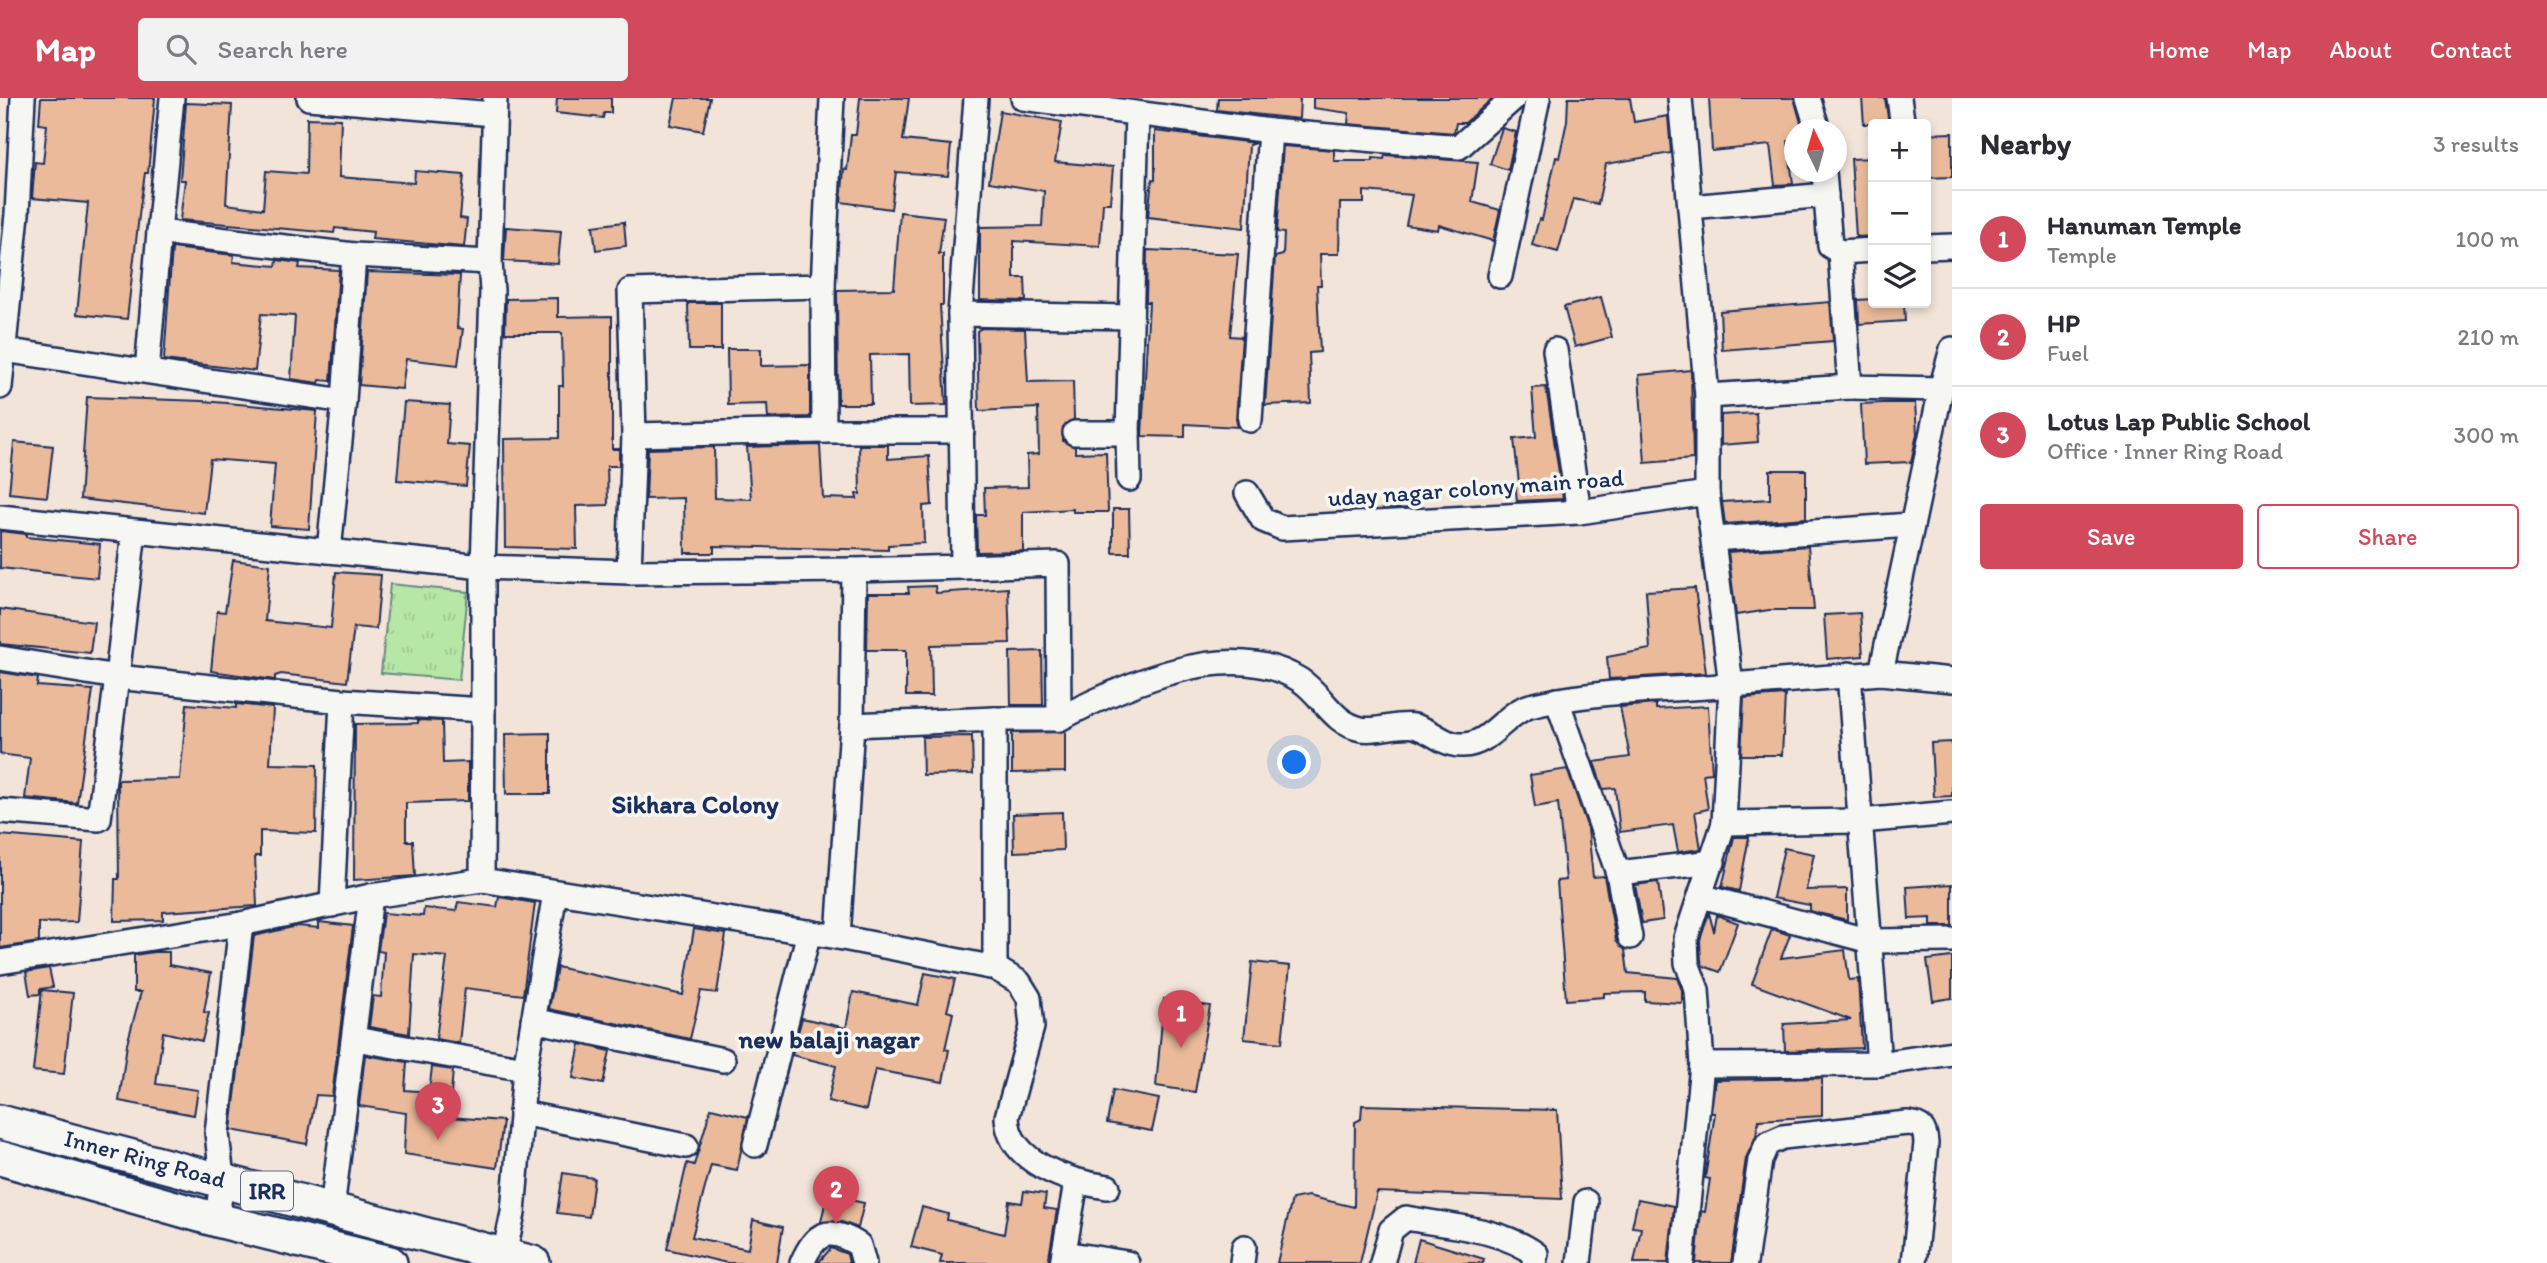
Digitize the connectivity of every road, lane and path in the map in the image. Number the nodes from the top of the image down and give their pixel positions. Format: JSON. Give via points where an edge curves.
{"nodes":[{"id":1,"x":23,"y":98,"type":"edge"},
{"id":2,"x":172,"y":98,"type":"edge"},
{"id":3,"x":309,"y":98,"type":"edge"},
{"id":4,"x":832,"y":98,"type":"edge"},
{"id":5,"x":976,"y":98,"type":"edge"},
{"id":6,"x":1023,"y":98,"type":"edge"},
{"id":7,"x":1514,"y":98,"type":"edge"},
{"id":8,"x":1538,"y":98,"type":"edge"},
{"id":9,"x":1680,"y":98,"type":"edge"},
{"id":10,"x":1808,"y":98,"type":"edge"},
{"id":11,"x":494,"y":106,"type":"edge"},
{"id":12,"x":1137,"y":114,"type":"junction"},
{"id":13,"x":1815,"y":119,"type":"edge"},
{"id":14,"x":1270,"y":131,"type":"junction"},
{"id":15,"x":1825,"y":182,"type":"edge"},
{"id":16,"x":1826,"y":195,"type":"junction"},
{"id":17,"x":1690,"y":207,"type":"junction"},
{"id":18,"x":9,"y":213,"type":"edge"},
{"id":19,"x":159,"y":232,"type":"junction"},
{"id":20,"x":1952,"y":233,"type":"edge"},
{"id":21,"x":1952,"y":246,"type":"edge"},
{"id":22,"x":1931,"y":247,"type":"edge"},
{"id":23,"x":1868,"y":250,"type":"edge"},
{"id":24,"x":1840,"y":252,"type":"junction"},
{"id":25,"x":354,"y":255,"type":"junction"},
{"id":26,"x":490,"y":262,"type":"junction"},
{"id":27,"x":1500,"y":276,"type":"dead end"},
{"id":28,"x":823,"y":286,"type":"junction"},
{"id":29,"x":960,"y":314,"type":"junction"},
{"id":30,"x":1131,"y":317,"type":"junction"},
{"id":31,"x":1952,"y":349,"type":"edge"},
{"id":32,"x":3,"y":350,"type":"junction"},
{"id":33,"x":1555,"y":350,"type":"dead end"},
{"id":34,"x":147,"y":371,"type":"junction"},
{"id":35,"x":0,"y":387,"type":"edge"},
{"id":36,"x":1850,"y":387,"type":"junction"},
{"id":37,"x":1941,"y":389,"type":"junction"},
{"id":38,"x":1707,"y":396,"type":"junction"},
{"id":39,"x":344,"y":401,"type":"junction"},
{"id":40,"x":1250,"y":420,"type":"dead end"},
{"id":41,"x":824,"y":431,"type":"junction"},
{"id":42,"x":962,"y":431,"type":"junction"},
{"id":43,"x":1075,"y":433,"type":"dead end"},
{"id":44,"x":1128,"y":433,"type":"junction"},
{"id":45,"x":634,"y":435,"type":"junction"},
{"id":46,"x":1942,"y":437,"type":"edge"},
{"id":47,"x":1129,"y":479,"type":"dead end"},
{"id":48,"x":1247,"y":493,"type":"dead end"},
{"id":49,"x":1707,"y":493,"type":"junction"},
{"id":50,"x":1580,"y":512,"type":"junction"},
{"id":51,"x":0,"y":517,"type":"edge"},
{"id":52,"x":1910,"y":524,"type":"junction"},
{"id":53,"x":134,"y":531,"type":"junction"},
{"id":54,"x":1714,"y":539,"type":"junction"},
{"id":55,"x":328,"y":551,"type":"junction"},
{"id":56,"x":483,"y":567,"type":"junction"},
{"id":57,"x":963,"y":567,"type":"junction"},
{"id":58,"x":854,"y":570,"type":"junction"},
{"id":59,"x":629,"y":572,"type":"junction"},
{"id":60,"x":0,"y":658,"type":"edge"},
{"id":61,"x":1881,"y":673,"type":"junction"},
{"id":62,"x":1849,"y":674,"type":"junction"},
{"id":63,"x":117,"y":677,"type":"junction"},
{"id":64,"x":1952,"y":680,"type":"edge"},
{"id":65,"x":1731,"y":685,"type":"junction"},
{"id":66,"x":1557,"y":700,"type":"junction"},
{"id":67,"x":342,"y":701,"type":"junction"},
{"id":68,"x":483,"y":710,"type":"junction"},
{"id":69,"x":995,"y":719,"type":"junction"},
{"id":70,"x":1059,"y":719,"type":"junction"},
{"id":71,"x":852,"y":724,"type":"junction"},
{"id":72,"x":0,"y":811,"type":"edge"},
{"id":73,"x":1952,"y":813,"type":"edge"},
{"id":74,"x":1860,"y":821,"type":"junction"},
{"id":75,"x":1724,"y":824,"type":"junction"},
{"id":76,"x":1713,"y":862,"type":"junction"},
{"id":77,"x":1618,"y":873,"type":"junction"},
{"id":78,"x":482,"y":880,"type":"junction"},
{"id":79,"x":555,"y":893,"type":"junction"},
{"id":80,"x":371,"y":896,"type":"junction"},
{"id":81,"x":1701,"y":896,"type":"junction"},
{"id":82,"x":332,"y":905,"type":"junction"},
{"id":83,"x":241,"y":924,"type":"junction"},
{"id":84,"x":809,"y":932,"type":"junction"},
{"id":85,"x":838,"y":937,"type":"junction"},
{"id":86,"x":1630,"y":937,"type":"dead end"},
{"id":87,"x":1952,"y":940,"type":"edge"},
{"id":88,"x":1870,"y":941,"type":"junction"},
{"id":89,"x":0,"y":962,"type":"edge"},
{"id":90,"x":995,"y":968,"type":"junction"},
{"id":91,"x":533,"y":1020,"type":"junction"},
{"id":92,"x":355,"y":1039,"type":"junction"},
{"id":93,"x":1952,"y":1054,"type":"edge"},
{"id":94,"x":723,"y":1060,"type":"dead end"},
{"id":95,"x":1879,"y":1064,"type":"junction"},
{"id":96,"x":1702,"y":1065,"type":"junction"},
{"id":97,"x":525,"y":1069,"type":"junction"},
{"id":98,"x":521,"y":1113,"type":"junction"},
{"id":99,"x":0,"y":1122,"type":"edge"},
{"id":100,"x":755,"y":1145,"type":"dead end"},
{"id":101,"x":685,"y":1146,"type":"dead end"},
{"id":102,"x":0,"y":1158,"type":"edge"},
{"id":103,"x":222,"y":1179,"type":"junction"},
{"id":104,"x":1076,"y":1183,"type":"junction"},
{"id":105,"x":1108,"y":1187,"type":"dead end"},
{"id":106,"x":1586,"y":1202,"type":"dead end"},
{"id":107,"x":332,"y":1209,"type":"junction"},
{"id":108,"x":217,"y":1220,"type":"junction"},
{"id":109,"x":1063,"y":1258,"type":"edge"},
{"id":110,"x":519,"y":1259,"type":"edge"},
{"id":111,"x":390,"y":1263,"type":"edge"},
{"id":112,"x":802,"y":1263,"type":"edge"},
{"id":113,"x":864,"y":1263,"type":"edge"},
{"id":114,"x":1127,"y":1263,"type":"edge"},
{"id":115,"x":1382,"y":1263,"type":"edge"},
{"id":116,"x":1534,"y":1263,"type":"edge"},
{"id":117,"x":1579,"y":1263,"type":"edge"},
{"id":118,"x":1682,"y":1263,"type":"edge"},
{"id":119,"x":1745,"y":1263,"type":"edge"},
{"id":120,"x":1914,"y":1263,"type":"edge"}],
"edges":[{"from":1,"to":18,"type":"street"},
{"from":2,"to":19,"type":"street"},
{"from":3,"to":11,"type":"street"},
{"from":4,"to":28,"type":"street"},
{"from":5,"to":29,"type":"street"},
{"from":6,"to":12,"type":"street"},
{"from":7,"to":14,"type":"street","via":[[1459,148]]},
{"from":8,"to":27,"type":"street"},
{"from":9,"to":17,"type":"street"},
{"from":10,"to":13,"type":"street"},
{"from":11,"to":26,"type":"street"},
{"from":12,"to":14,"type":"street"},
{"from":12,"to":30,"type":"street"},
{"from":14,"to":40,"type":"street"},
{"from":15,"to":16,"type":"street"},
{"from":16,"to":17,"type":"street"},
{"from":16,"to":24,"type":"street","via":[[1830,246]]},
{"from":17,"to":38,"type":"street"},
{"from":18,"to":32,"type":"street"},
{"from":19,"to":25,"type":"street"},
{"from":19,"to":34,"type":"street"},
{"from":20,"to":21,"type":"street"},
{"from":21,"to":22,"type":"street"},
{"from":23,"to":24,"type":"street"},
{"from":24,"to":36,"type":"street"},
{"from":25,"to":26,"type":"street"},
{"from":25,"to":39,"type":"street"},
{"from":26,"to":56,"type":"street"},
{"from":28,"to":41,"type":"street"},
{"from":28,"to":45,"type":"street","via":[[630,291]]},
{"from":29,"to":30,"type":"street"},
{"from":29,"to":42,"type":"street"},
{"from":30,"to":44,"type":"street"},
{"from":31,"to":37,"type":"street"},
{"from":32,"to":34,"type":"street"},
{"from":32,"to":35,"type":"street"},
{"from":33,"to":50,"type":"street"},
{"from":34,"to":39,"type":"street"},
{"from":36,"to":37,"type":"street"},
{"from":36,"to":38,"type":"street"},
{"from":37,"to":46,"type":"street"},
{"from":38,"to":49,"type":"street"},
{"from":39,"to":55,"type":"street"},
{"from":41,"to":42,"type":"street"},
{"from":41,"to":45,"type":"street"},
{"from":42,"to":57,"type":"street"},
{"from":43,"to":44,"type":"street"},
{"from":44,"to":47,"type":"street"},
{"from":45,"to":59,"type":"street"},
{"from":46,"to":52,"type":"street"},
{"from":48,"to":50,"type":"street","name":"uday nagar colony main road","via":[[1264,520],[1282,528]]},
{"from":49,"to":50,"type":"street","name":"uday nagar colony main road"},
{"from":49,"to":54,"type":"street"},
{"from":51,"to":53,"type":"street"},
{"from":52,"to":54,"type":"street"},
{"from":52,"to":61,"type":"street"},
{"from":53,"to":55,"type":"street"},
{"from":53,"to":63,"type":"street"},
{"from":54,"to":65,"type":"street"},
{"from":55,"to":56,"type":"street"},
{"from":56,"to":59,"type":"street"},
{"from":56,"to":68,"type":"street"},
{"from":57,"to":58,"type":"street"},
{"from":57,"to":70,"type":"street","via":[[1058,564]]},
{"from":58,"to":59,"type":"street"},
{"from":58,"to":71,"type":"street"},
{"from":60,"to":63,"type":"street"},
{"from":61,"to":62,"type":"street"},
{"from":61,"to":64,"type":"street"},
{"from":62,"to":65,"type":"street"},
{"from":62,"to":74,"type":"street"},
{"from":63,"to":67,"type":"street"},
{"from":63,"to":72,"type":"street","via":[[99,819]]},
{"from":65,"to":66,"type":"street"},
{"from":65,"to":75,"type":"street"},
{"from":66,"to":70,"type":"street","via":[[1526,707],[1477,743],[1462,746],[1448,744],[1414,726],[1363,729],[1342,722],[1301,681],[1270,668],[1240,663],[1192,667],[1114,691]]},
{"from":66,"to":77,"type":"street"},
{"from":67,"to":68,"type":"street"},
{"from":67,"to":82,"type":"street"},
{"from":68,"to":78,"type":"street"},
{"from":69,"to":70,"type":"street"},
{"from":69,"to":71,"type":"street"},
{"from":69,"to":90,"type":"street"},
{"from":71,"to":85,"type":"street"},
{"from":73,"to":74,"type":"street"},
{"from":74,"to":75,"type":"street"},
{"from":74,"to":88,"type":"street"},
{"from":75,"to":76,"type":"street"},
{"from":76,"to":77,"type":"street"},
{"from":76,"to":81,"type":"street"},
{"from":77,"to":86,"type":"street"},
{"from":78,"to":79,"type":"street"},
{"from":78,"to":80,"type":"street"},
{"from":79,"to":84,"type":"street"},
{"from":79,"to":91,"type":"street"},
{"from":80,"to":82,"type":"street"},
{"from":80,"to":92,"type":"street"},
{"from":81,"to":88,"type":"street"},
{"from":81,"to":96,"type":"street","via":[[1686,938],[1687,963],[1697,990]]},
{"from":82,"to":83,"type":"street"},
{"from":83,"to":89,"type":"street"},
{"from":83,"to":103,"type":"street","via":[[217,1133]]},
{"from":84,"to":85,"type":"street"},
{"from":84,"to":100,"type":"street"},
{"from":85,"to":90,"type":"street"},
{"from":87,"to":88,"type":"street"},
{"from":88,"to":95,"type":"street"},
{"from":90,"to":104,"type":"street","via":[[1019,982],[1032,1011],[1007,1131],[1032,1159]]},
{"from":91,"to":94,"type":"street"},
{"from":91,"to":97,"type":"street"},
{"from":92,"to":97,"type":"street"},
{"from":92,"to":107,"type":"street"},
{"from":93,"to":95,"type":"street"},
{"from":95,"to":96,"type":"street"},
{"from":96,"to":118,"type":"street"},
{"from":97,"to":98,"type":"street"},
{"from":98,"to":101,"type":"street"},
{"from":98,"to":110,"type":"street","via":[[513,1213]]},
{"from":99,"to":103,"type":"highway","name":"Inner Ring Road","number":"IRR"},
{"from":102,"to":108,"type":"highway","name":"Inner Ring Road","number":"IRR"},
{"from":103,"to":107,"type":"highway","name":"Inner Ring Road","number":"IRR"},
{"from":103,"to":108,"type":"street"},
{"from":104,"to":105,"type":"street"},
{"from":104,"to":109,"type":"street"},
{"from":106,"to":117,"type":"street"},
{"from":107,"to":110,"type":"highway","name":"Inner Ring Road","number":"IRR"},
{"from":108,"to":111,"type":"highway","name":"Inner Ring Road","number":"IRR"},
{"from":109,"to":114,"type":"street"},
{"from":112,"to":113,"type":"street","via":[[811,1243],[822,1234],[859,1245]]},
{"from":115,"to":116,"type":"street","via":[[1391,1230],[1405,1218],[1506,1240],[1536,1254]]},
{"from":119,"to":120,"type":"street","via":[[1760,1160],[1767,1144],[1783,1137],[1906,1123],[1923,1128],[1926,1143]]}]}
